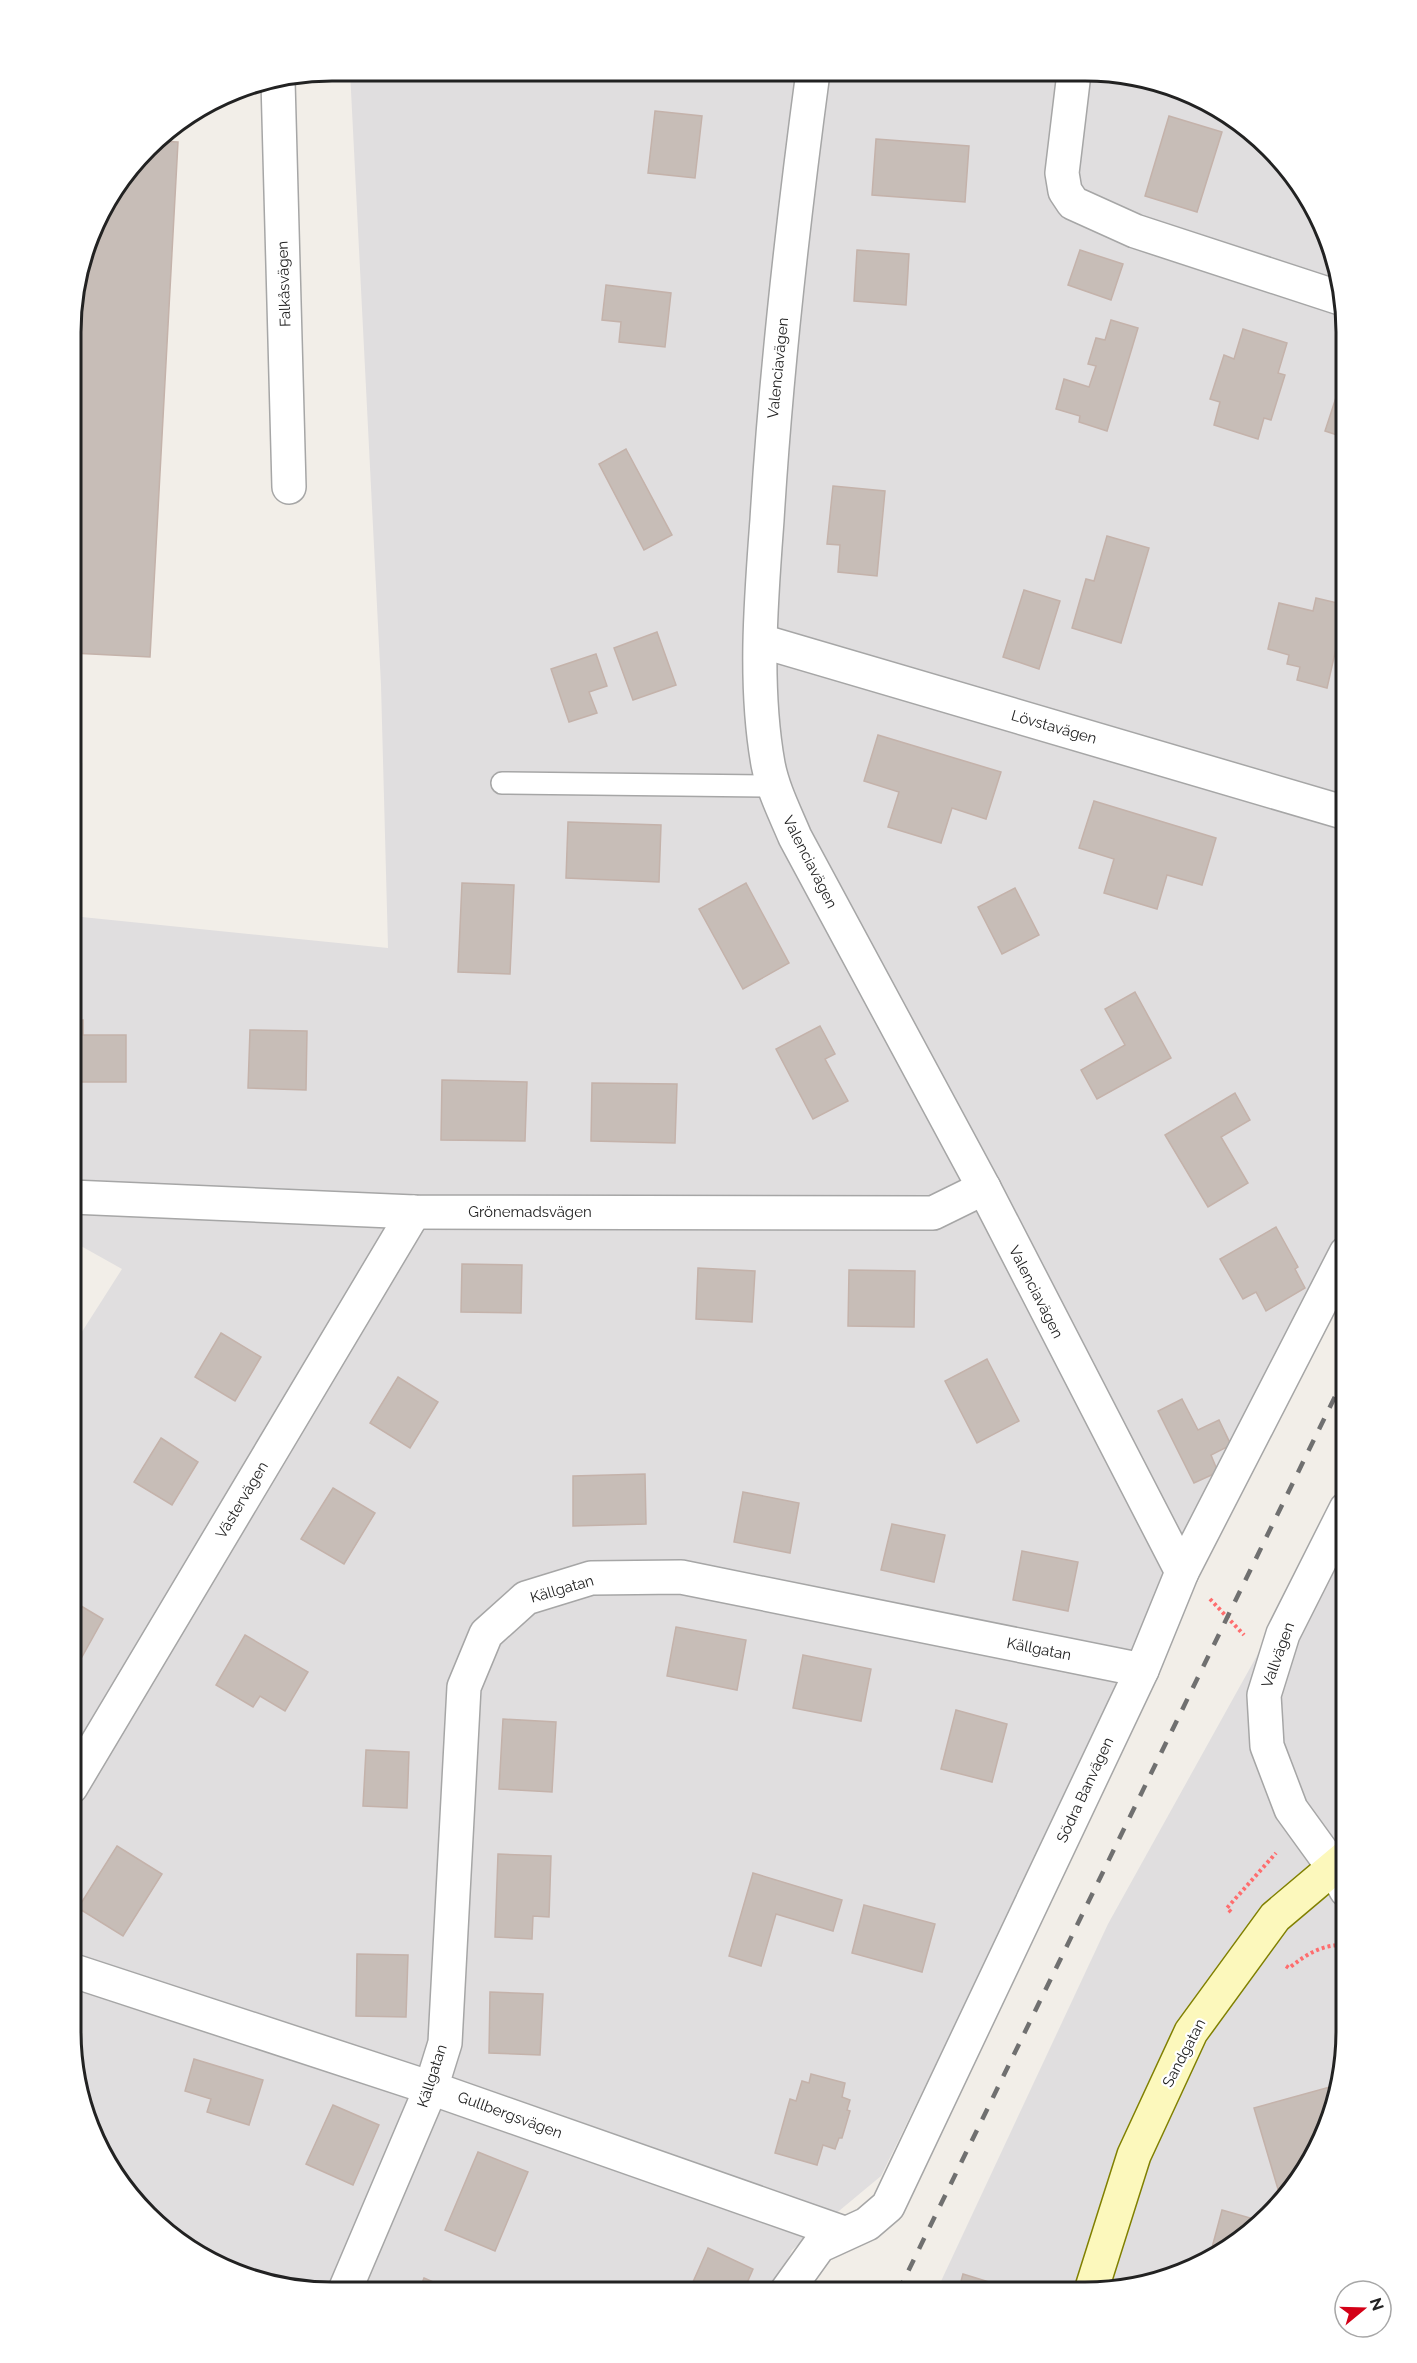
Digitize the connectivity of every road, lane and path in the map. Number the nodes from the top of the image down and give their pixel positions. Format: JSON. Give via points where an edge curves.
{"nodes":[{"id":1,"x":812,"y":81,"type":"edge"},
{"id":2,"x":1073,"y":81,"type":"edge"},
{"id":3,"x":278,"y":87,"type":"edge"},
{"id":4,"x":1333,"y":296,"type":"edge"},
{"id":5,"x":289,"y":487,"type":"dead end"},
{"id":6,"x":761,"y":641,"type":"junction"},
{"id":7,"x":502,"y":783,"type":"dead end"},
{"id":8,"x":773,"y":786,"type":"junction"},
{"id":9,"x":1336,"y":810,"type":"edge"},
{"id":10,"x":984,"y":1188,"type":"junction"},
{"id":11,"x":81,"y":1197,"type":"edge"},
{"id":12,"x":414,"y":1212,"type":"junction"},
{"id":13,"x":1336,"y":1272,"type":"edge"},
{"id":14,"x":1336,"y":1529,"type":"edge"},
{"id":15,"x":1182,"y":1572,"type":"junction"},
{"id":16,"x":1273,"y":1666,"type":"junction"},
{"id":17,"x":1142,"y":1670,"type":"junction"},
{"id":18,"x":81,"y":1770,"type":"edge"},
{"id":19,"x":1336,"y":1865,"type":"edge"},
{"id":20,"x":1336,"y":1876,"type":"edge"},
{"id":21,"x":81,"y":1973,"type":"edge"},
{"id":22,"x":431,"y":2088,"type":"junction"},
{"id":23,"x":844,"y":2233,"type":"junction"},
{"id":24,"x":1093,"y":2281,"type":"edge"},
{"id":25,"x":348,"y":2282,"type":"edge"},
{"id":26,"x":793,"y":2282,"type":"edge"}],
"edges":[{"from":1,"to":6,"type":"street","name":"Valenciavägen","via":[[773,424]]},
{"from":2,"to":4,"type":"street","via":[[1062,174],[1065,191],[1073,203],[1136,231]]},
{"from":3,"to":5,"type":"street","name":"Falkåsvägen"},
{"from":6,"to":8,"type":"street","name":"Valenciavägen","via":[[761,712]]},
{"from":6,"to":9,"type":"street","name":"Lövstavägen"},
{"from":7,"to":8,"type":"lane"},
{"from":8,"to":10,"type":"street","name":"Valenciavägen","via":[[795,837]]},
{"from":10,"to":12,"type":"street","name":"Grönemadsvägen","via":[[933,1213]]},
{"from":10,"to":15,"type":"street","name":"Valenciavägen"},
{"from":11,"to":12,"type":"street","name":"Grönemadsvägen"},
{"from":12,"to":18,"type":"street","name":"Västervägen"},
{"from":13,"to":15,"type":"street","name":"Södra Banvägen"},
{"from":14,"to":16,"type":"street","name":"Vallvägen","via":[[1283,1634]]},
{"from":15,"to":16,"type":"path","via":[[1191,1590],[1215,1602]]},
{"from":15,"to":17,"type":"street","name":"Södra Banvägen"},
{"from":16,"to":19,"type":"street","name":"Vallvägen","via":[[1264,1695],[1268,1746],[1291,1809]]},
{"from":17,"to":22,"type":"street","name":"Källgatan","via":[[681,1577],[591,1578],[525,1599],[486,1634],[464,1687],[445,2043]]},
{"from":17,"to":23,"type":"street","name":"Södra Banvägen","via":[[888,2206],[867,2224]]},
{"from":20,"to":24,"type":"main road","name":"Sandgatan","via":[[1275,1917],[1191,2032],[1134,2155]]},
{"from":21,"to":22,"type":"street","name":"Gullbergsvägen"},
{"from":22,"to":23,"type":"street","name":"Gullbergsvägen"},
{"from":22,"to":25,"type":"street","name":"Källgatan"},
{"from":23,"to":26,"type":"street","name":"Södra Banvägen","via":[[819,2247]]}]}
